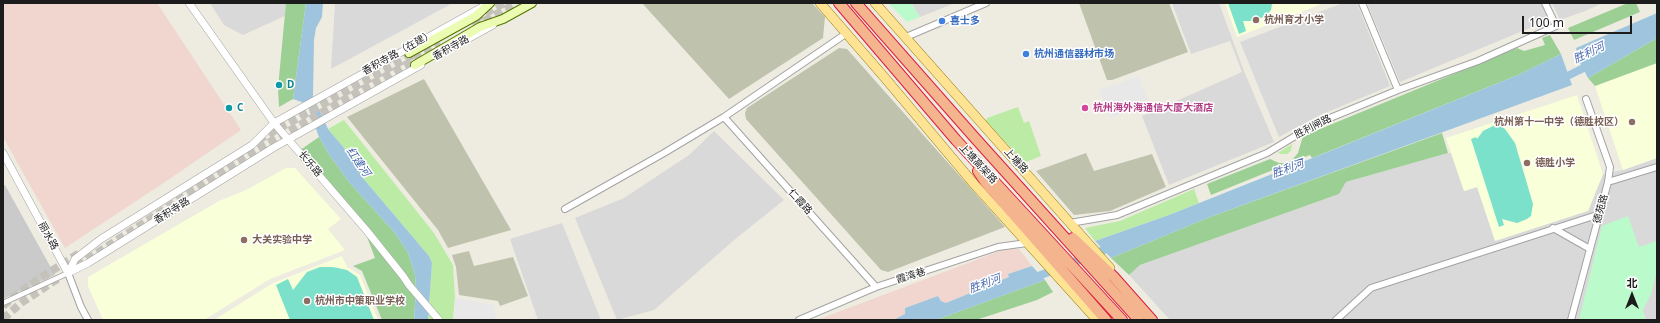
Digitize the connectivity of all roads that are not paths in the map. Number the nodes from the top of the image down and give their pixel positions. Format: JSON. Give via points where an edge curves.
{"nodes":[{"id":1,"x":189,"y":3,"type":"edge"},
{"id":2,"x":532,"y":3,"type":"edge"},
{"id":3,"x":820,"y":3,"type":"edge"},
{"id":4,"x":839,"y":3,"type":"edge"},
{"id":5,"x":856,"y":3,"type":"edge"},
{"id":6,"x":875,"y":3,"type":"edge"},
{"id":7,"x":986,"y":3,"type":"edge"},
{"id":8,"x":1362,"y":3,"type":"edge"},
{"id":9,"x":1545,"y":3,"type":"edge"},
{"id":10,"x":488,"y":4,"type":"edge"},
{"id":11,"x":503,"y":19,"type":"junction"},
{"id":12,"x":847,"y":33,"type":"junction"},
{"id":13,"x":906,"y":37,"type":"junction"},
{"id":14,"x":409,"y":53,"type":"tunnel mouth"},
{"id":15,"x":415,"y":65,"type":"dead end"},
{"id":16,"x":1398,"y":90,"type":"junction"},
{"id":17,"x":1586,"y":98,"type":"dead end"},
{"id":18,"x":307,"y":104,"type":"joint"},
{"id":19,"x":724,"y":117,"type":"junction"},
{"id":20,"x":274,"y":123,"type":"junction"},
{"id":21,"x":975,"y":138,"type":"junction"},
{"id":22,"x":289,"y":139,"type":"junction"},
{"id":23,"x":956,"y":140,"type":"junction"},
{"id":24,"x":3,"y":153,"type":"edge"},
{"id":25,"x":1657,"y":167,"type":"edge"},
{"id":26,"x":1608,"y":182,"type":"junction"},
{"id":27,"x":565,"y":209,"type":"dead end"},
{"id":28,"x":1600,"y":214,"type":"junction"},
{"id":29,"x":1070,"y":223,"type":"junction"},
{"id":30,"x":1552,"y":228,"type":"junction"},
{"id":31,"x":1027,"y":244,"type":"junction"},
{"id":32,"x":1590,"y":249,"type":"junction"},
{"id":33,"x":68,"y":273,"type":"junction"},
{"id":34,"x":876,"y":287,"type":"junction"},
{"id":35,"x":3,"y":303,"type":"edge"},
{"id":36,"x":88,"y":320,"type":"edge"},
{"id":37,"x":439,"y":320,"type":"edge"},
{"id":38,"x":799,"y":320,"type":"edge"},
{"id":39,"x":1097,"y":320,"type":"edge"},
{"id":40,"x":1106,"y":320,"type":"edge"},
{"id":41,"x":1122,"y":320,"type":"edge"},
{"id":42,"x":1139,"y":320,"type":"edge"},
{"id":43,"x":1152,"y":320,"type":"edge"},
{"id":44,"x":1156,"y":320,"type":"edge"},
{"id":45,"x":1336,"y":320,"type":"edge"},
{"id":46,"x":1572,"y":320,"type":"edge"}],
"edges":[{"from":1,"to":20,"type":"street","name":"长乐路"},
{"from":2,"to":11,"type":"main road","name":"香积寺路"},
{"from":3,"to":12,"type":"main road"},
{"from":4,"to":23,"type":"highway","name":"上塘高架路"},
{"from":5,"to":21,"type":"highway","name":"上塘高架路"},
{"from":6,"to":13,"type":"main road","name":"上塘路"},
{"from":7,"to":13,"type":"street"},
{"from":8,"to":16,"type":"street"},
{"from":9,"to":16,"type":"street","name":"胜利闸路","via":[[1556,26],[1478,61]]},
{"from":10,"to":14,"type":"main road","via":[[476,16]]},
{"from":10,"to":18,"type":"street","name":"香积寺路（在建）"},
{"from":11,"to":15,"type":"main road","via":[[480,27]]},
{"from":11,"to":22,"type":"street","name":"香积寺路"},
{"from":12,"to":19,"type":"street"},
{"from":12,"to":31,"type":"main road"},
{"from":13,"to":29,"type":"main road","name":"上塘路"},
{"from":16,"to":29,"type":"street","name":"胜利闸路","via":[[1312,126],[1267,153],[1116,215]]},
{"from":17,"to":26,"type":"street","name":"德苑路","via":[[1610,167]]},
{"from":18,"to":20,"type":"street","name":"香积寺路"},
{"from":19,"to":27,"type":"street"},
{"from":19,"to":34,"type":"street","name":"仁霞路"},
{"from":20,"to":22,"type":"street","name":"长乐路"},
{"from":20,"to":33,"type":"street","name":"香积寺路","via":[[252,145],[101,239],[75,259]]},
{"from":21,"to":42,"type":"highway","name":"上塘高架路"},
{"from":21,"to":43,"type":"highway","via":[[1014,174]]},
{"from":22,"to":33,"type":"street","name":"香积寺路"},
{"from":22,"to":37,"type":"street","name":"长乐路"},
{"from":23,"to":40,"type":"highway","via":[[986,183]]},
{"from":23,"to":41,"type":"highway","name":"上塘高架路"},
{"from":24,"to":33,"type":"street","name":"丽水路"},
{"from":25,"to":26,"type":"street"},
{"from":26,"to":28,"type":"street","name":"德苑路"},
{"from":28,"to":30,"type":"street"},
{"from":28,"to":32,"type":"street","name":"德苑路"},
{"from":29,"to":44,"type":"main road","name":"上塘路"},
{"from":30,"to":32,"type":"street"},
{"from":30,"to":45,"type":"street","via":[[1371,288]]},
{"from":31,"to":34,"type":"street","name":"霞湾巷","via":[[998,247]]},
{"from":31,"to":39,"type":"main road"},
{"from":32,"to":46,"type":"street","name":"德苑路"},
{"from":33,"to":35,"type":"street"},
{"from":33,"to":36,"type":"street","name":"丽水路"},
{"from":34,"to":38,"type":"street","name":"霞湾巷"}]}
